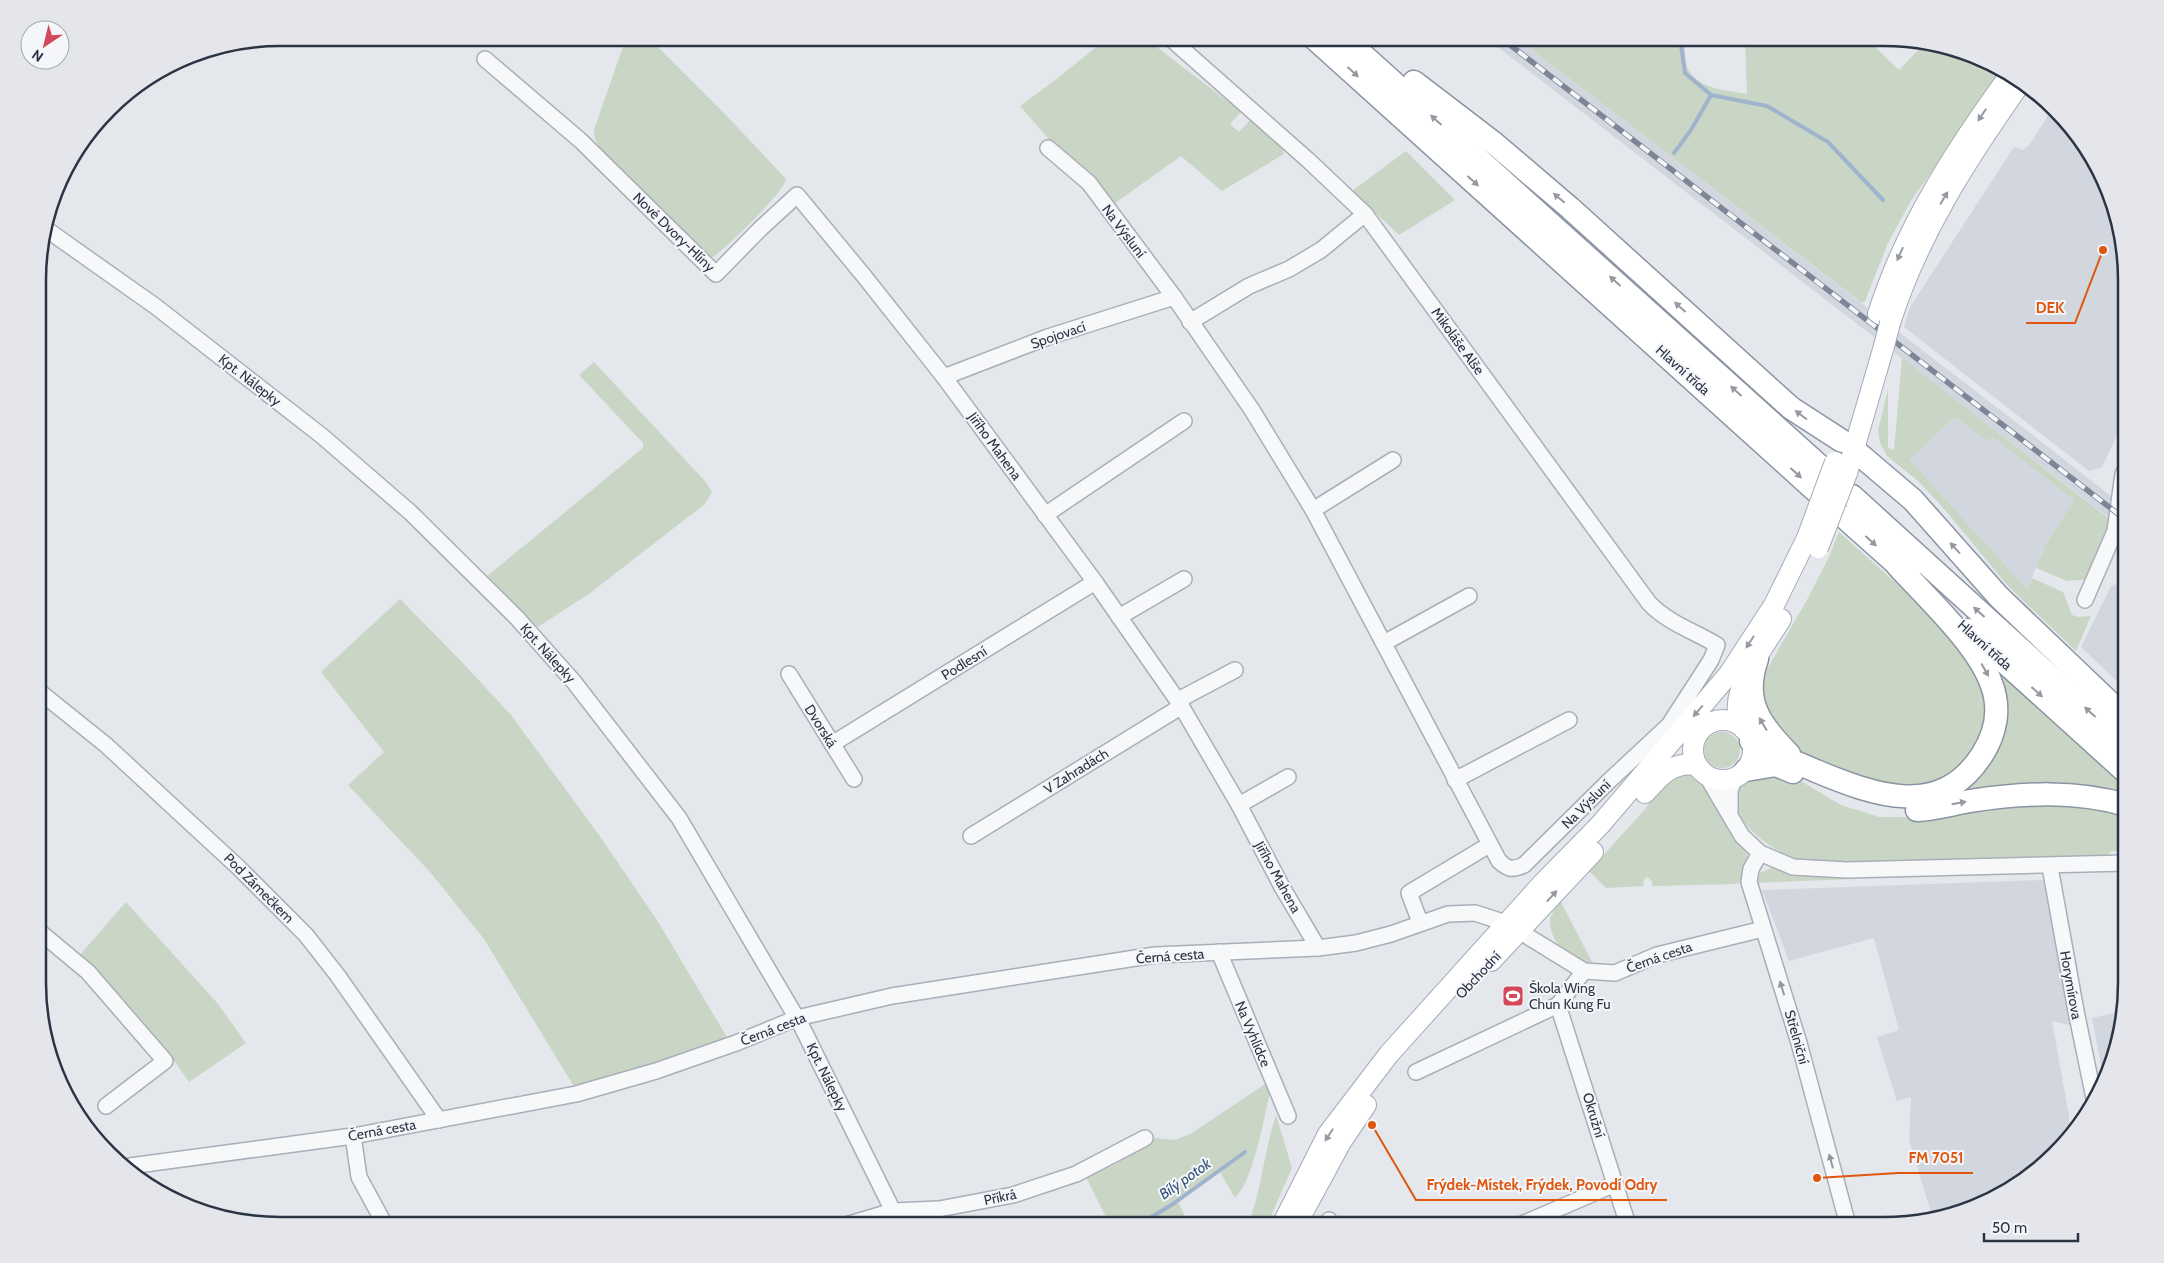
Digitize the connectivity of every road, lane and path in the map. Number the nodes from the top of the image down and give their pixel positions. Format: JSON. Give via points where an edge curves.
{"nodes":[{"id":1,"x":1180,"y":46,"type":"edge"},
{"id":2,"x":1323,"y":46,"type":"edge"},
{"id":3,"x":1353,"y":46,"type":"edge"},
{"id":4,"x":1360,"y":46,"type":"edge"},
{"id":5,"x":486,"y":59,"type":"dead end"},
{"id":6,"x":2006,"y":81,"type":"edge"},
{"id":7,"x":2017,"y":88,"type":"edge"},
{"id":8,"x":1048,"y":148,"type":"dead end"},
{"id":9,"x":1365,"y":214,"type":"junction"},
{"id":10,"x":51,"y":233,"type":"edge"},
{"id":11,"x":1174,"y":296,"type":"junction"},
{"id":12,"x":1884,"y":318,"type":"junction"},
{"id":13,"x":1190,"y":322,"type":"junction"},
{"id":14,"x":944,"y":377,"type":"junction"},
{"id":15,"x":1184,"y":422,"type":"dead end"},
{"id":16,"x":1840,"y":459,"type":"junction"},
{"id":17,"x":1393,"y":460,"type":"dead end"},
{"id":18,"x":1816,"y":491,"type":"dead end"},
{"id":19,"x":1313,"y":510,"type":"junction"},
{"id":20,"x":2118,"y":510,"type":"edge"},
{"id":21,"x":1045,"y":515,"type":"junction"},
{"id":22,"x":1812,"y":543,"type":"junction"},
{"id":23,"x":1898,"y":565,"type":"junction"},
{"id":24,"x":1184,"y":579,"type":"dead end"},
{"id":25,"x":1095,"y":582,"type":"junction"},
{"id":26,"x":1469,"y":596,"type":"dead end"},
{"id":27,"x":2085,"y":600,"type":"dead end"},
{"id":28,"x":1119,"y":617,"type":"junction"},
{"id":29,"x":1384,"y":643,"type":"junction"},
{"id":30,"x":1717,"y":645,"type":"joint"},
{"id":31,"x":1757,"y":659,"type":"junction"},
{"id":32,"x":1235,"y":670,"type":"dead end"},
{"id":33,"x":789,"y":674,"type":"dead end"},
{"id":34,"x":1730,"y":674,"type":"junction"},
{"id":35,"x":46,"y":697,"type":"edge"},
{"id":36,"x":1180,"y":704,"type":"junction"},
{"id":37,"x":2118,"y":710,"type":"edge"},
{"id":38,"x":1569,"y":720,"type":"dead end"},
{"id":39,"x":1715,"y":721,"type":"junction"},
{"id":40,"x":1748,"y":735,"type":"junction"},
{"id":41,"x":1695,"y":737,"type":"junction"},
{"id":42,"x":2118,"y":738,"type":"edge"},
{"id":43,"x":832,"y":744,"type":"junction"},
{"id":44,"x":2118,"y":765,"type":"edge"},
{"id":45,"x":1811,"y":768,"type":"junction"},
{"id":46,"x":1701,"y":770,"type":"junction"},
{"id":47,"x":1740,"y":774,"type":"junction"},
{"id":48,"x":1288,"y":776,"type":"dead end"},
{"id":49,"x":854,"y":779,"type":"dead end"},
{"id":50,"x":1455,"y":780,"type":"junction"},
{"id":51,"x":1640,"y":780,"type":"junction"},
{"id":52,"x":2118,"y":803,"type":"edge"},
{"id":53,"x":1239,"y":805,"type":"junction"},
{"id":54,"x":1731,"y":818,"type":"junction"},
{"id":55,"x":971,"y":836,"type":"dead end"},
{"id":56,"x":1489,"y":845,"type":"junction"},
{"id":57,"x":1760,"y":853,"type":"junction"},
{"id":58,"x":2118,"y":862,"type":"edge"},
{"id":59,"x":2050,"y":867,"type":"junction"},
{"id":60,"x":1420,"y":922,"type":"junction"},
{"id":61,"x":1512,"y":927,"type":"junction"},
{"id":62,"x":1764,"y":929,"type":"junction"},
{"id":63,"x":46,"y":937,"type":"edge"},
{"id":64,"x":1318,"y":948,"type":"junction"},
{"id":65,"x":1219,"y":952,"type":"junction"},
{"id":66,"x":1584,"y":971,"type":"junction"},
{"id":67,"x":1558,"y":1005,"type":"junction"},
{"id":68,"x":796,"y":1018,"type":"junction"},
{"id":69,"x":1416,"y":1072,"type":"dead end"},
{"id":70,"x":2092,"y":1089,"type":"edge"},
{"id":71,"x":106,"y":1106,"type":"dead end"},
{"id":72,"x":1288,"y":1116,"type":"dead end"},
{"id":73,"x":439,"y":1120,"type":"junction"},
{"id":74,"x":353,"y":1136,"type":"junction"},
{"id":75,"x":1144,"y":1138,"type":"dead end"},
{"id":76,"x":135,"y":1165,"type":"edge"},
{"id":77,"x":1616,"y":1184,"type":"junction"},
{"id":78,"x":893,"y":1211,"type":"junction"},
{"id":79,"x":380,"y":1217,"type":"edge"},
{"id":80,"x":873,"y":1217,"type":"edge"},
{"id":81,"x":1286,"y":1217,"type":"edge"},
{"id":82,"x":1301,"y":1217,"type":"edge"},
{"id":83,"x":1539,"y":1217,"type":"edge"},
{"id":84,"x":1626,"y":1217,"type":"edge"},
{"id":85,"x":1846,"y":1217,"type":"edge"}],
"edges":[{"from":1,"to":9,"type":"street","name":"Mikoláše Alše"},
{"from":2,"to":18,"type":"highway","name":"Hlavní třída","one_way":true},
{"from":16,"to":3,"type":"highway","one_way":true},
{"from":16,"to":4,"type":"highway","one_way":true,"via":[[1791,408],[1496,144]]},
{"from":5,"to":14,"type":"street","name":"Nové Dvory-Hlíny","via":[[581,141],[716,274],[797,195]]},
{"from":6,"to":12,"type":"main road","one_way":true,"via":[[1932,191],[1901,250],[1888,281]]},
{"from":12,"to":7,"type":"main road","one_way":true,"via":[[1936,213]]},
{"from":8,"to":11,"type":"street","name":"Na Výsluní","via":[[1089,183]]},
{"from":9,"to":13,"type":"street","via":[[1321,250],[1289,269],[1249,286]]},
{"from":9,"to":30,"type":"street","name":"Mikoláše Alše","via":[[1649,603],[1675,623]]},
{"from":10,"to":68,"type":"street","name":"Kpt. Nálepky","via":[[155,306],[322,436],[411,513],[517,618],[574,682],[678,818]]},
{"from":11,"to":13,"type":"street","name":"Na Výsluní"},
{"from":11,"to":14,"type":"street","name":"Spojovací","via":[[1048,337]]},
{"from":12,"to":16,"type":"main road","bridge":true},
{"from":13,"to":19,"type":"street","name":"Na Výsluní","via":[[1252,410]]},
{"from":14,"to":21,"type":"street","name":"Jiřího Mahena"},
{"from":15,"to":21,"type":"street"},
{"from":16,"to":22,"type":"main road","bridge":true},
{"from":37,"to":16,"type":"highway","one_way":true,"via":[[1999,597],[1913,500]]},
{"from":17,"to":19,"type":"street"},
{"from":19,"to":29,"type":"street","name":"Na Výsluní"},
{"from":20,"to":27,"type":"street","via":[[2115,531]]},
{"from":21,"to":25,"type":"street","name":"Jiřího Mahena"},
{"from":22,"to":31,"type":"main road","via":[[1790,603]]},
{"from":22,"to":34,"type":"main road","one_way":true},
{"from":42,"to":23,"type":"highway","name":"Hlavní třída","one_way":true,"via":[[1848,507]]},
{"from":23,"to":44,"type":"highway","name":"Hlavní třída","one_way":true},
{"from":23,"to":45,"type":"highway","one_way":true,"via":[[1964,639],[1985,669],[1996,704],[1991,740],[1978,761],[1955,783],[1941,791],[1920,796],[1882,794]]},
{"from":24,"to":28,"type":"street"},
{"from":25,"to":28,"type":"street","name":"Jiřího Mahena"},
{"from":25,"to":43,"type":"street","name":"Podlesní"},
{"from":26,"to":29,"type":"street"},
{"from":28,"to":36,"type":"street","name":"Jiřího Mahena"},
{"from":29,"to":50,"type":"street","name":"Na Výsluní"},
{"from":30,"to":56,"type":"street","name":"Na Výsluní","via":[[1711,660],[1668,725],[1524,865],[1507,869]]},
{"from":31,"to":40,"type":"main road","via":[[1739,696],[1738,710]]},
{"from":45,"to":31,"type":"highway","one_way":true,"via":[[1790,755],[1769,734],[1760,719],[1751,694]]},
{"from":32,"to":36,"type":"street","via":[[1184,697]]},
{"from":33,"to":43,"type":"street","name":"Dvorská"},
{"from":34,"to":39,"type":"main road"},
{"from":34,"to":51,"type":"main road","one_way":true},
{"from":35,"to":73,"type":"street","name":"Pod Zámečkem","via":[[113,752],[238,866],[306,935]]},
{"from":36,"to":53,"type":"street","name":"Jiřího Mahena"},
{"from":36,"to":55,"type":"street","name":"V Zahradách","via":[[1178,709]]},
{"from":38,"to":50,"type":"street"},
{"from":39,"to":40,"type":"main road","via":[[1731,721]]},
{"from":39,"to":41,"type":"main road"},
{"from":40,"to":45,"type":"highway","via":[[1777,756]]},
{"from":40,"to":47,"type":"main road","via":[[1752,756]]},
{"from":41,"to":46,"type":"main road","via":[[1693,752]]},
{"from":41,"to":51,"type":"main road"},
{"from":43,"to":49,"type":"street","name":"Dvorská"},
{"from":46,"to":47,"type":"main road","via":[[1715,779],[1725,780]]},
{"from":46,"to":54,"type":"street"},
{"from":61,"to":46,"type":"main road","name":"Obchodní","one_way":true,"via":[[1627,815],[1662,774],[1680,765]]},
{"from":47,"to":52,"type":"highway","one_way":true,"via":[[1769,765],[1780,766],[1838,794],[1877,808],[1900,810],[2040,794],[2100,798]]},
{"from":47,"to":54,"type":"street","via":[[1729,793]]},
{"from":48,"to":53,"type":"street"},
{"from":50,"to":56,"type":"street","name":"Na Výsluní"},
{"from":51,"to":61,"type":"main road","name":"Obchodní","via":[[1543,883]]},
{"from":53,"to":64,"type":"street","name":"Jiřího Mahena"},
{"from":54,"to":57,"type":"street","via":[[1742,836]]},
{"from":56,"to":60,"type":"street","via":[[1409,893]]},
{"from":57,"to":59,"type":"street","via":[[1805,869]]},
{"from":57,"to":62,"type":"street","name":"Střelniční","via":[[1751,868],[1749,882]]},
{"from":58,"to":59,"type":"street"},
{"from":59,"to":70,"type":"street","name":"Horymírova"},
{"from":60,"to":61,"type":"street","name":"Černá cesta","via":[[1448,914],[1475,913]]},
{"from":60,"to":64,"type":"street","name":"Černá cesta","via":[[1392,934]]},
{"from":61,"to":66,"type":"street","name":"Černá cesta"},
{"from":61,"to":81,"type":"main road","name":"Obchodní","one_way":true,"via":[[1389,1054],[1328,1134]]},
{"from":61,"to":82,"type":"main road","name":"Obchodní","via":[[1378,1088],[1341,1142]]},
{"from":62,"to":66,"type":"street","name":"Černá cesta","via":[[1657,956],[1615,973]]},
{"from":85,"to":62,"type":"street","name":"Střelniční","one_way":true,"via":[[1799,1043]]},
{"from":63,"to":71,"type":"street","via":[[88,972],[165,1061]]},
{"from":64,"to":65,"type":"street","name":"Černá cesta"},
{"from":65,"to":68,"type":"street","name":"Černá cesta","via":[[1135,958],[892,996]]},
{"from":65,"to":72,"type":"street","name":"Na Vyhlídce"},
{"from":66,"to":67,"type":"street"},
{"from":67,"to":69,"type":"street"},
{"from":67,"to":77,"type":"street","name":"Okružní"},
{"from":68,"to":73,"type":"street","name":"Černá cesta","via":[[656,1071],[576,1094]]},
{"from":68,"to":78,"type":"street","name":"Kpt. Nálepky"},
{"from":73,"to":74,"type":"street","name":"Černá cesta"},
{"from":74,"to":76,"type":"street","name":"Černá cesta"},
{"from":74,"to":79,"type":"street","via":[[359,1177]]},
{"from":75,"to":78,"type":"street","name":"Příkrá","via":[[1076,1174],[1013,1195],[938,1209]]},
{"from":77,"to":83,"type":"street"},
{"from":77,"to":84,"type":"street","name":"Okružní"},
{"from":78,"to":80,"type":"street","name":"Příkrá"}]}
